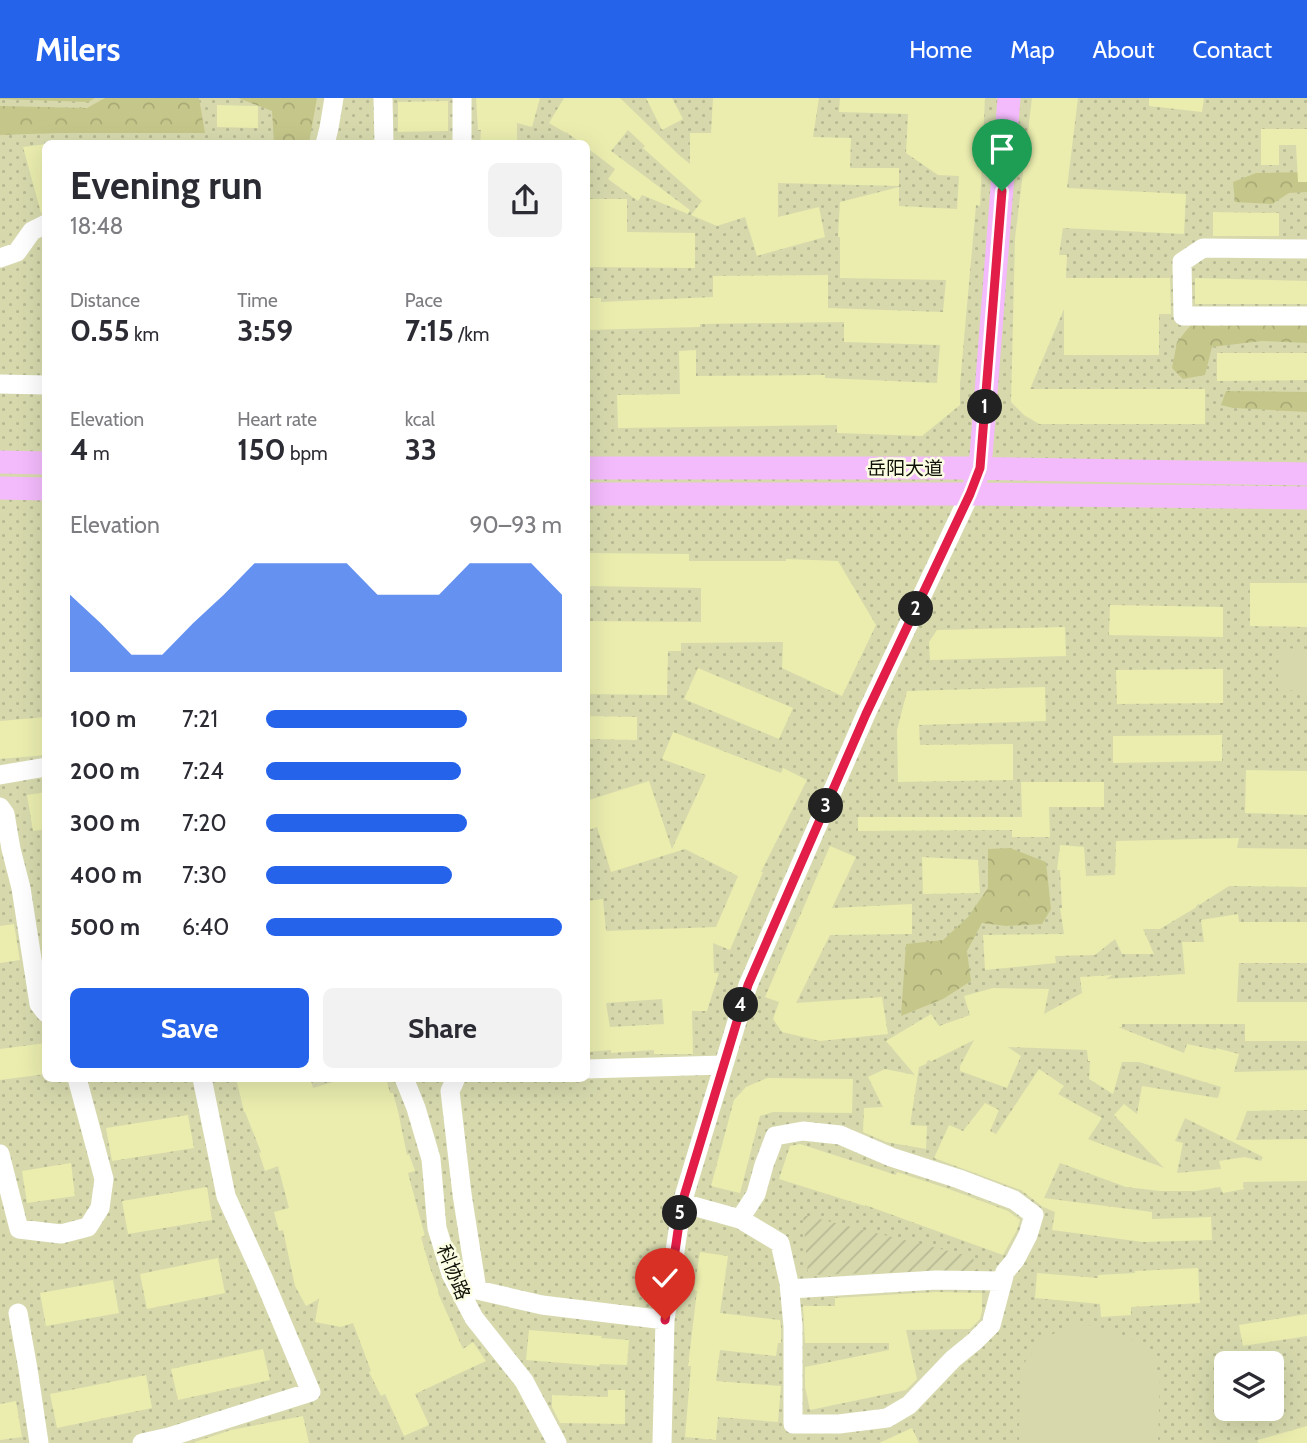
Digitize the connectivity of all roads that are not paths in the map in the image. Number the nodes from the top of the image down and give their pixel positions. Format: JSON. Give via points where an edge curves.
{"nodes":[{"id":1,"x":334,"y":98,"type":"edge"},
{"id":2,"x":383,"y":98,"type":"edge"},
{"id":3,"x":462,"y":98,"type":"edge"},
{"id":4,"x":994,"y":98,"type":"edge"},
{"id":5,"x":1009,"y":98,"type":"edge"},
{"id":6,"x":326,"y":140,"type":"edge"},
{"id":7,"x":384,"y":140,"type":"edge"},
{"id":8,"x":462,"y":140,"type":"edge"},
{"id":9,"x":42,"y":226,"type":"edge"},
{"id":10,"x":1307,"y":248,"type":"edge"},
{"id":11,"x":0,"y":258,"type":"edge"},
{"id":12,"x":1307,"y":316,"type":"edge"},
{"id":13,"x":0,"y":384,"type":"edge"},
{"id":14,"x":42,"y":385,"type":"edge"},
{"id":15,"x":0,"y":462,"type":"edge"},
{"id":16,"x":42,"y":463,"type":"edge"},
{"id":17,"x":590,"y":468,"type":"edge"},
{"id":18,"x":973,"y":468,"type":"junction"},
{"id":19,"x":1307,"y":474,"type":"edge"},
{"id":20,"x":0,"y":488,"type":"edge"},
{"id":21,"x":42,"y":489,"type":"edge"},
{"id":22,"x":590,"y":494,"type":"edge"},
{"id":23,"x":970,"y":494,"type":"junction"},
{"id":24,"x":1307,"y":498,"type":"edge"},
{"id":25,"x":42,"y":768,"type":"edge"},
{"id":26,"x":0,"y":775,"type":"edge"},
{"id":27,"x":0,"y":807,"type":"edge"},
{"id":28,"x":42,"y":1007,"type":"edge"},
{"id":29,"x":723,"y":1065,"type":"junction"},
{"id":30,"x":590,"y":1069,"type":"edge"},
{"id":31,"x":78,"y":1082,"type":"edge"},
{"id":32,"x":203,"y":1082,"type":"edge"},
{"id":33,"x":406,"y":1082,"type":"edge"},
{"id":34,"x":454,"y":1082,"type":"edge"},
{"id":35,"x":0,"y":1154,"type":"edge"},
{"id":36,"x":682,"y":1203,"type":"junction"},
{"id":37,"x":740,"y":1219,"type":"junction"},
{"id":38,"x":1002,"y":1281,"type":"junction"},
{"id":39,"x":790,"y":1289,"type":"junction"},
{"id":40,"x":18,"y":1313,"type":"dead end"},
{"id":41,"x":665,"y":1320,"type":"junction"},
{"id":42,"x":170,"y":1440,"type":"edge"},
{"id":43,"x":39,"y":1443,"type":"edge"},
{"id":44,"x":142,"y":1443,"type":"edge"},
{"id":45,"x":557,"y":1443,"type":"edge"},
{"id":46,"x":662,"y":1443,"type":"edge"}],
"edges":[{"from":1,"to":6,"type":"street"},
{"from":2,"to":7,"type":"street"},
{"from":3,"to":8,"type":"street"},
{"from":4,"to":18,"type":"main road"},
{"from":5,"to":18,"type":"main road"},
{"from":9,"to":11,"type":"street","via":[[32,231],[17,252]]},
{"from":10,"to":12,"type":"street","via":[[1203,248],[1182,262],[1183,316]]},
{"from":13,"to":14,"type":"street"},
{"from":15,"to":16,"type":"main road"},
{"from":17,"to":18,"type":"main road","name":"岳阳大道"},
{"from":18,"to":19,"type":"main road","name":"岳阳大道"},
{"from":18,"to":23,"type":"main road"},
{"from":20,"to":21,"type":"main road"},
{"from":22,"to":23,"type":"main road","name":"岳阳大道"},
{"from":23,"to":24,"type":"main road","name":"岳阳大道"},
{"from":23,"to":29,"type":"street","via":[[866,714],[748,985]]},
{"from":25,"to":26,"type":"street"},
{"from":27,"to":28,"type":"street","via":[[21,888]]},
{"from":29,"to":30,"type":"street"},
{"from":29,"to":36,"type":"street"},
{"from":31,"to":35,"type":"street","via":[[104,1179],[100,1208],[88,1227],[61,1234],[19,1229]]},
{"from":32,"to":42,"type":"street","via":[[226,1196],[311,1392]]},
{"from":33,"to":45,"type":"street","name":"科协路","via":[[431,1159],[437,1228],[451,1274],[474,1318],[524,1381]]},
{"from":34,"to":41,"type":"street","via":[[450,1091],[477,1290],[542,1305]]},
{"from":36,"to":37,"type":"street"},
{"from":36,"to":41,"type":"street"},
{"from":37,"to":38,"type":"street","via":[[756,1194],[775,1136],[803,1131],[840,1135],[1014,1200],[1034,1214],[1028,1235]]},
{"from":37,"to":39,"type":"street","via":[[780,1243]]},
{"from":38,"to":39,"type":"street"},
{"from":38,"to":39,"type":"street","via":[[991,1325],[909,1405],[887,1418],[839,1424],[793,1424]]},
{"from":40,"to":43,"type":"street"},
{"from":41,"to":46,"type":"street"},
{"from":42,"to":44,"type":"street"}]}
